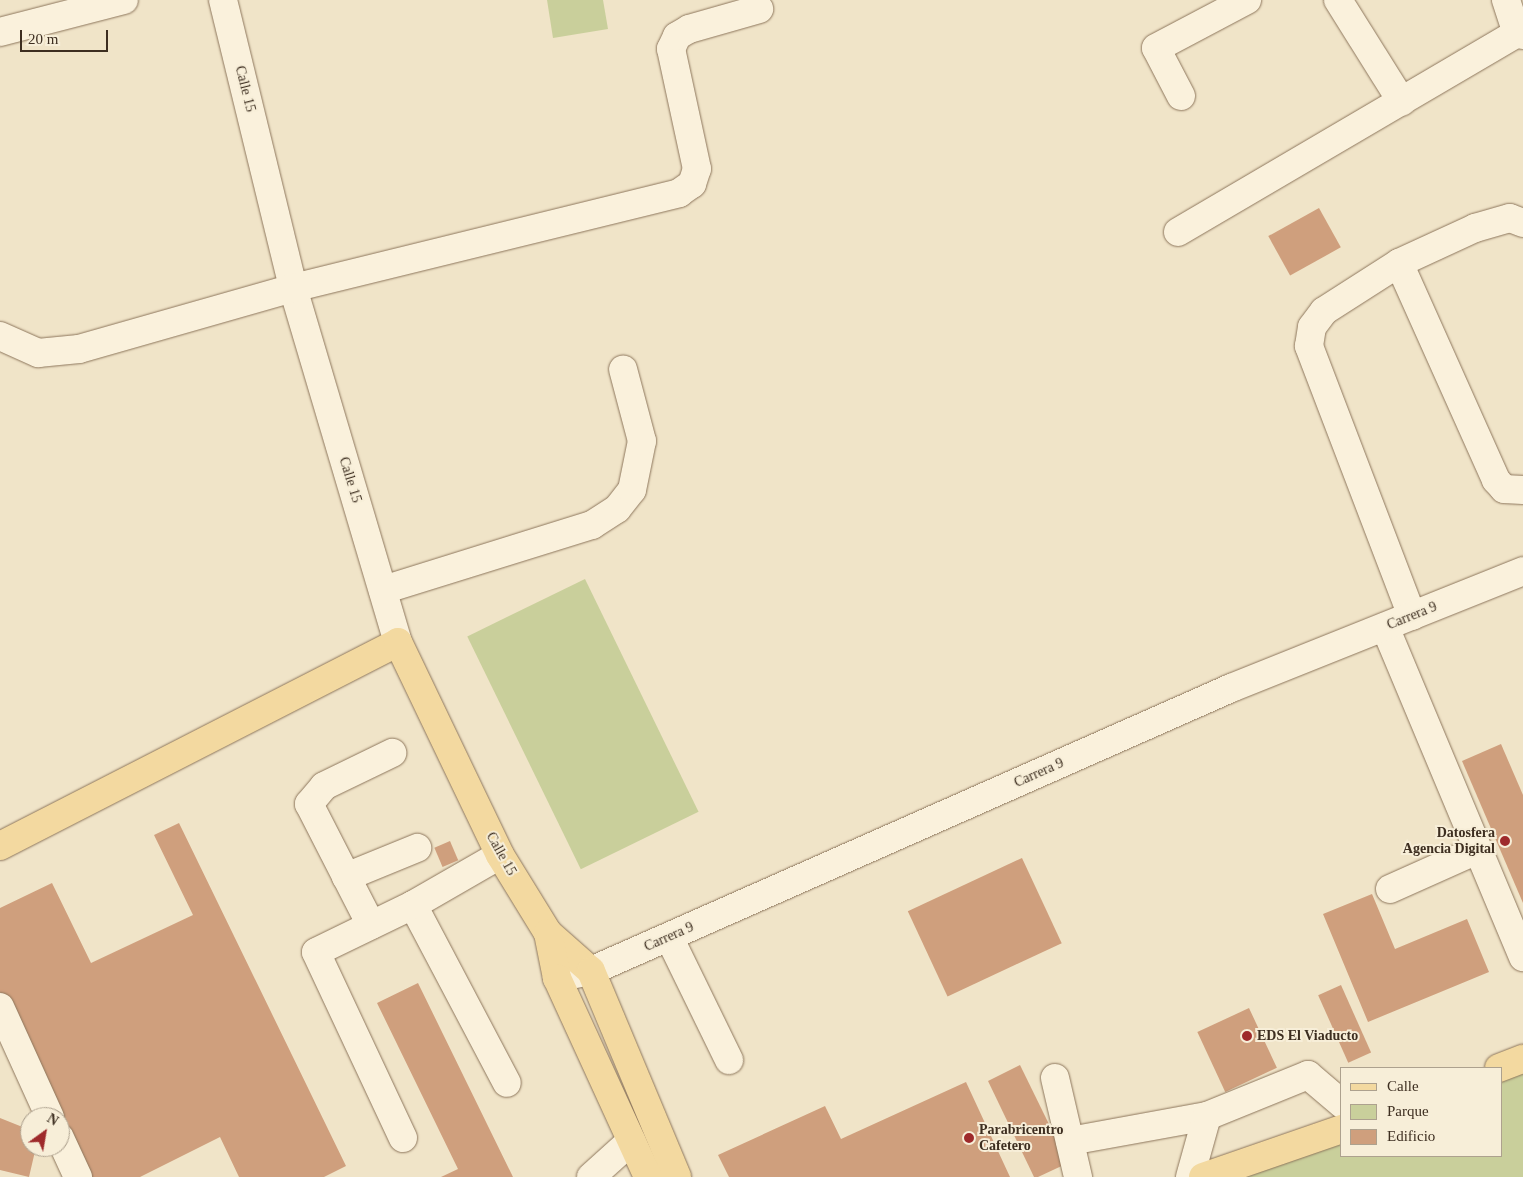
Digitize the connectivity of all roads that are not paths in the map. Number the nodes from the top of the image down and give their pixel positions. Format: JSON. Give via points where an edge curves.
{"nodes":[{"id":1,"x":124,"y":0,"type":"edge"},
{"id":2,"x":223,"y":0,"type":"edge"},
{"id":3,"x":1247,"y":0,"type":"edge"},
{"id":4,"x":1338,"y":0,"type":"edge"},
{"id":5,"x":1506,"y":0,"type":"edge"},
{"id":6,"x":759,"y":9,"type":"dead end"},
{"id":7,"x":0,"y":32,"type":"edge"},
{"id":8,"x":1520,"y":34,"type":"edge"},
{"id":9,"x":1181,"y":96,"type":"dead end"},
{"id":10,"x":1402,"y":102,"type":"junction"},
{"id":11,"x":1523,"y":223,"type":"edge"},
{"id":12,"x":1178,"y":232,"type":"dead end"},
{"id":13,"x":1399,"y":263,"type":"junction"},
{"id":14,"x":293,"y":288,"type":"junction"},
{"id":15,"x":0,"y":336,"type":"edge"},
{"id":16,"x":623,"y":369,"type":"dead end"},
{"id":17,"x":1523,"y":490,"type":"edge"},
{"id":18,"x":1523,"y":571,"type":"edge"},
{"id":19,"x":383,"y":590,"type":"junction"},
{"id":20,"x":1412,"y":616,"type":"junction"},
{"id":21,"x":1384,"y":627,"type":"junction"},
{"id":22,"x":398,"y":642,"type":"junction"},
{"id":23,"x":392,"y":753,"type":"dead end"},
{"id":24,"x":0,"y":846,"type":"edge"},
{"id":25,"x":417,"y":848,"type":"dead end"},
{"id":26,"x":1477,"y":850,"type":"junction"},
{"id":27,"x":500,"y":855,"type":"junction"},
{"id":28,"x":346,"y":877,"type":"junction"},
{"id":29,"x":1390,"y":889,"type":"dead end"},
{"id":30,"x":413,"y":905,"type":"junction"},
{"id":31,"x":371,"y":925,"type":"junction"},
{"id":32,"x":548,"y":933,"type":"junction"},
{"id":33,"x":669,"y":937,"type":"junction"},
{"id":34,"x":1523,"y":957,"type":"edge"},
{"id":35,"x":591,"y":971,"type":"junction"},
{"id":36,"x":557,"y":978,"type":"junction"},
{"id":37,"x":0,"y":1007,"type":"edge"},
{"id":38,"x":1523,"y":1059,"type":"edge"},
{"id":39,"x":728,"y":1060,"type":"dead end"},
{"id":40,"x":1502,"y":1067,"type":"edge"},
{"id":41,"x":1055,"y":1078,"type":"dead end"},
{"id":42,"x":507,"y":1083,"type":"dead end"},
{"id":43,"x":1340,"y":1102,"type":"edge"},
{"id":44,"x":45,"y":1107,"type":"edge"},
{"id":45,"x":1208,"y":1116,"type":"junction"},
{"id":46,"x":1340,"y":1130,"type":"edge"},
{"id":47,"x":402,"y":1138,"type":"dead end"},
{"id":48,"x":631,"y":1141,"type":"junction"},
{"id":49,"x":1070,"y":1141,"type":"junction"},
{"id":50,"x":69,"y":1157,"type":"edge"},
{"id":51,"x":78,"y":1177,"type":"edge"},
{"id":52,"x":591,"y":1177,"type":"edge"},
{"id":53,"x":648,"y":1177,"type":"edge"},
{"id":54,"x":677,"y":1177,"type":"edge"},
{"id":55,"x":1078,"y":1177,"type":"edge"},
{"id":56,"x":1190,"y":1177,"type":"edge"},
{"id":57,"x":1203,"y":1177,"type":"edge"}],
"edges":[{"from":1,"to":7,"type":"street"},
{"from":2,"to":14,"type":"street","name":"Calle 15"},
{"from":3,"to":9,"type":"street","via":[[1156,48]]},
{"from":4,"to":10,"type":"street"},
{"from":5,"to":8,"type":"street"},
{"from":6,"to":14,"type":"street","via":[[689,29],[677,36],[671,50],[698,169],[692,184],[680,193]]},
{"from":8,"to":10,"type":"street"},
{"from":10,"to":12,"type":"street"},
{"from":11,"to":13,"type":"street","via":[[1510,218],[1475,228]]},
{"from":13,"to":17,"type":"street","via":[[1496,480],[1504,489]]},
{"from":13,"to":20,"type":"street","via":[[1324,311],[1312,327],[1308,346]]},
{"from":14,"to":15,"type":"street","via":[[79,349],[38,353]]},
{"from":14,"to":19,"type":"street","name":"Calle 15"},
{"from":16,"to":19,"type":"street","via":[[642,441],[632,490],[617,509],[592,525]]},
{"from":18,"to":20,"type":"street","name":"Carrera 9"},
{"from":19,"to":22,"type":"street","name":"Calle 15"},
{"from":20,"to":21,"type":"street","name":"Carrera 9"},
{"from":21,"to":26,"type":"street"},
{"from":21,"to":33,"type":"street","name":"Carrera 9","via":[[1231,688]]},
{"from":22,"to":24,"type":"main road"},
{"from":22,"to":27,"type":"main road","name":"Calle 15"},
{"from":23,"to":28,"type":"street","via":[[324,786],[309,804]]},
{"from":25,"to":28,"type":"street"},
{"from":26,"to":29,"type":"street"},
{"from":26,"to":34,"type":"street"},
{"from":27,"to":30,"type":"street"},
{"from":27,"to":32,"type":"main road","name":"Calle 15"},
{"from":28,"to":31,"type":"street"},
{"from":30,"to":31,"type":"street"},
{"from":30,"to":42,"type":"street"},
{"from":31,"to":47,"type":"street","via":[[316,952]]},
{"from":32,"to":35,"type":"main road","name":"Calle 15"},
{"from":32,"to":36,"type":"main road","name":"Calle 15"},
{"from":33,"to":35,"type":"street","name":"Carrera 9"},
{"from":33,"to":39,"type":"street"},
{"from":35,"to":36,"type":"street","name":"Carrera 9"},
{"from":35,"to":54,"type":"main road","name":"Calle 15"},
{"from":36,"to":48,"type":"main road","name":"Calle 15"},
{"from":37,"to":44,"type":"street"},
{"from":38,"to":40,"type":"main road"},
{"from":41,"to":49,"type":"street"},
{"from":43,"to":45,"type":"street","via":[[1308,1076]]},
{"from":45,"to":49,"type":"street"},
{"from":45,"to":56,"type":"street"},
{"from":46,"to":57,"type":"main road"},
{"from":48,"to":52,"type":"street"},
{"from":48,"to":53,"type":"main road","name":"Calle 15"},
{"from":49,"to":55,"type":"street"},
{"from":50,"to":51,"type":"street"}]}
